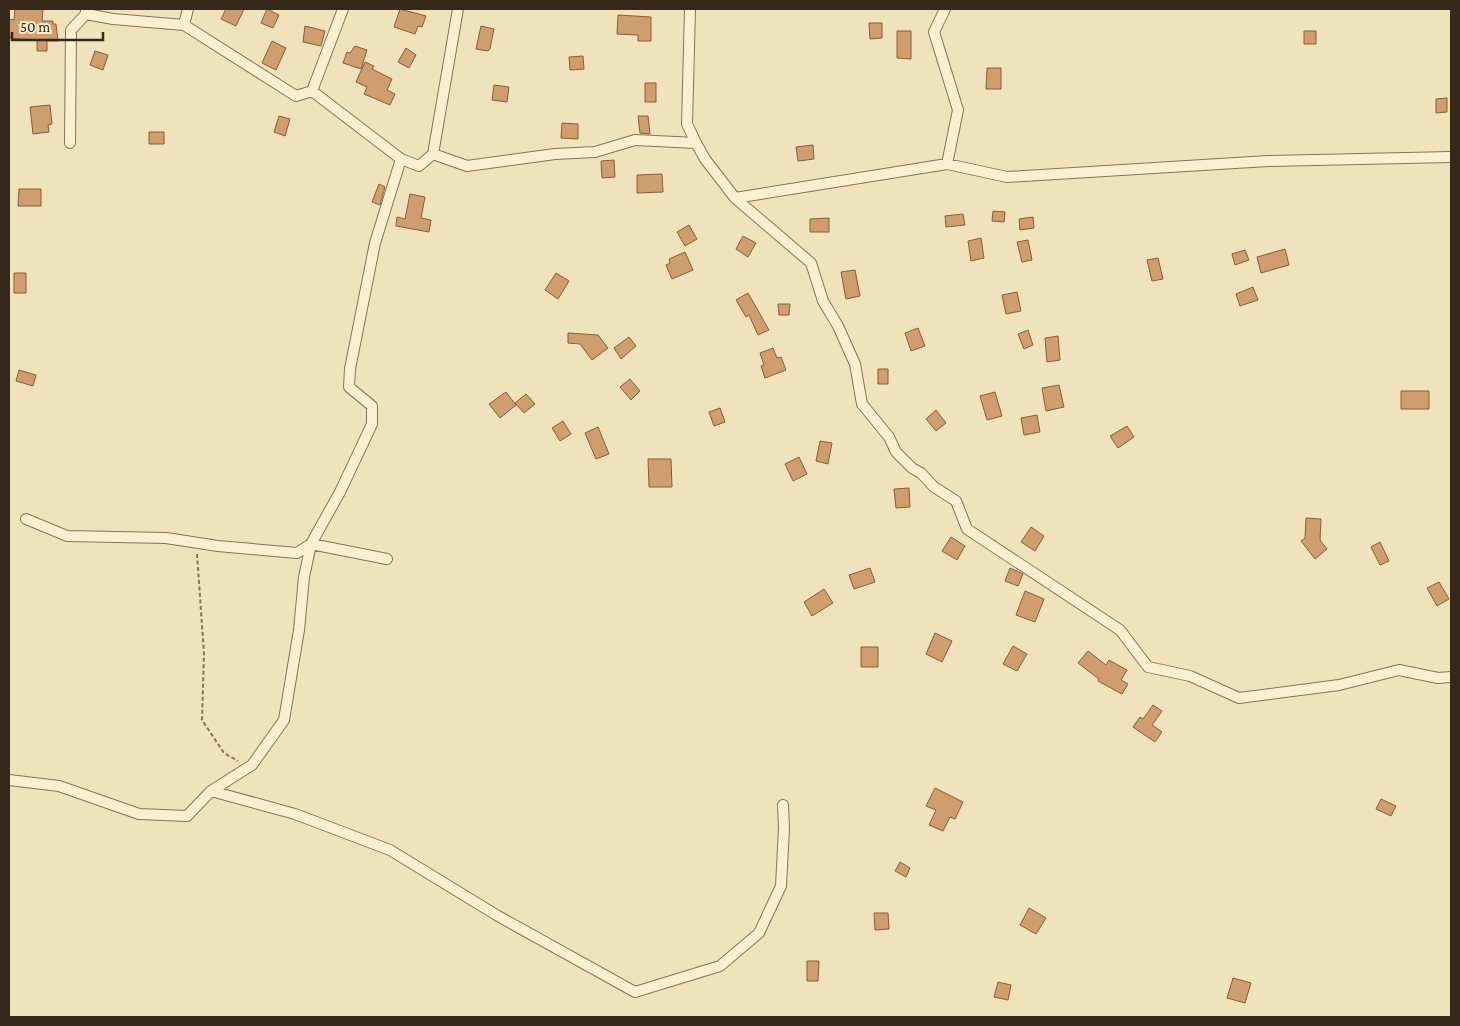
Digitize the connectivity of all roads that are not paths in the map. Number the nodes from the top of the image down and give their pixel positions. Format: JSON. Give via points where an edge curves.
{"nodes":[{"id":1,"x":188,"y":9,"type":"edge"},
{"id":2,"x":343,"y":9,"type":"edge"},
{"id":3,"x":458,"y":9,"type":"edge"},
{"id":4,"x":690,"y":9,"type":"edge"},
{"id":5,"x":945,"y":9,"type":"edge"},
{"id":6,"x":86,"y":11,"type":"edge"},
{"id":7,"x":184,"y":25,"type":"junction"},
{"id":8,"x":312,"y":91,"type":"junction"},
{"id":9,"x":70,"y":143,"type":"dead end"},
{"id":10,"x":696,"y":143,"type":"junction"},
{"id":11,"x":433,"y":154,"type":"junction"},
{"id":12,"x":1451,"y":158,"type":"edge"},
{"id":13,"x":402,"y":159,"type":"junction"},
{"id":14,"x":947,"y":164,"type":"junction"},
{"id":15,"x":735,"y":198,"type":"junction"},
{"id":16,"x":26,"y":519,"type":"dead end"},
{"id":17,"x":311,"y":544,"type":"junction"},
{"id":18,"x":387,"y":559,"type":"dead end"},
{"id":19,"x":1451,"y":677,"type":"edge"},
{"id":20,"x":9,"y":780,"type":"edge"},
{"id":21,"x":211,"y":791,"type":"junction"},
{"id":22,"x":783,"y":805,"type":"dead end"}],
"edges":[{"from":1,"to":7,"type":"street"},
{"from":2,"to":8,"type":"street"},
{"from":3,"to":11,"type":"street"},
{"from":4,"to":10,"type":"street","via":[[687,124]]},
{"from":5,"to":14,"type":"street","via":[[934,32],[958,110]]},
{"from":6,"to":7,"type":"street","via":[[113,19]]},
{"from":6,"to":9,"type":"street","via":[[71,30]]},
{"from":7,"to":8,"type":"street","via":[[296,96]]},
{"from":8,"to":13,"type":"street"},
{"from":10,"to":11,"type":"street","via":[[635,140],[595,152],[467,166]]},
{"from":10,"to":15,"type":"street"},
{"from":11,"to":13,"type":"street","via":[[419,166]]},
{"from":12,"to":14,"type":"street","via":[[1268,161],[1007,177]]},
{"from":13,"to":17,"type":"street","via":[[375,243],[350,369],[348,387],[372,406],[372,424]]},
{"from":14,"to":15,"type":"street"},
{"from":15,"to":19,"type":"street","via":[[812,263],[823,301],[855,364],[862,404],[896,452],[934,487],[956,501],[967,529],[1120,630],[1148,667],[1190,676],[1239,698],[1339,685],[1399,670],[1438,678]]},
{"from":16,"to":17,"type":"street","via":[[67,536],[166,538],[196,544],[297,553]]},
{"from":17,"to":18,"type":"street"},
{"from":17,"to":21,"type":"street","via":[[284,720],[252,765]]},
{"from":20,"to":21,"type":"street","via":[[59,786],[139,814],[187,816]]},
{"from":21,"to":22,"type":"street","via":[[295,814],[390,850],[506,921],[635,992],[720,966],[759,933],[781,886]]}]}
